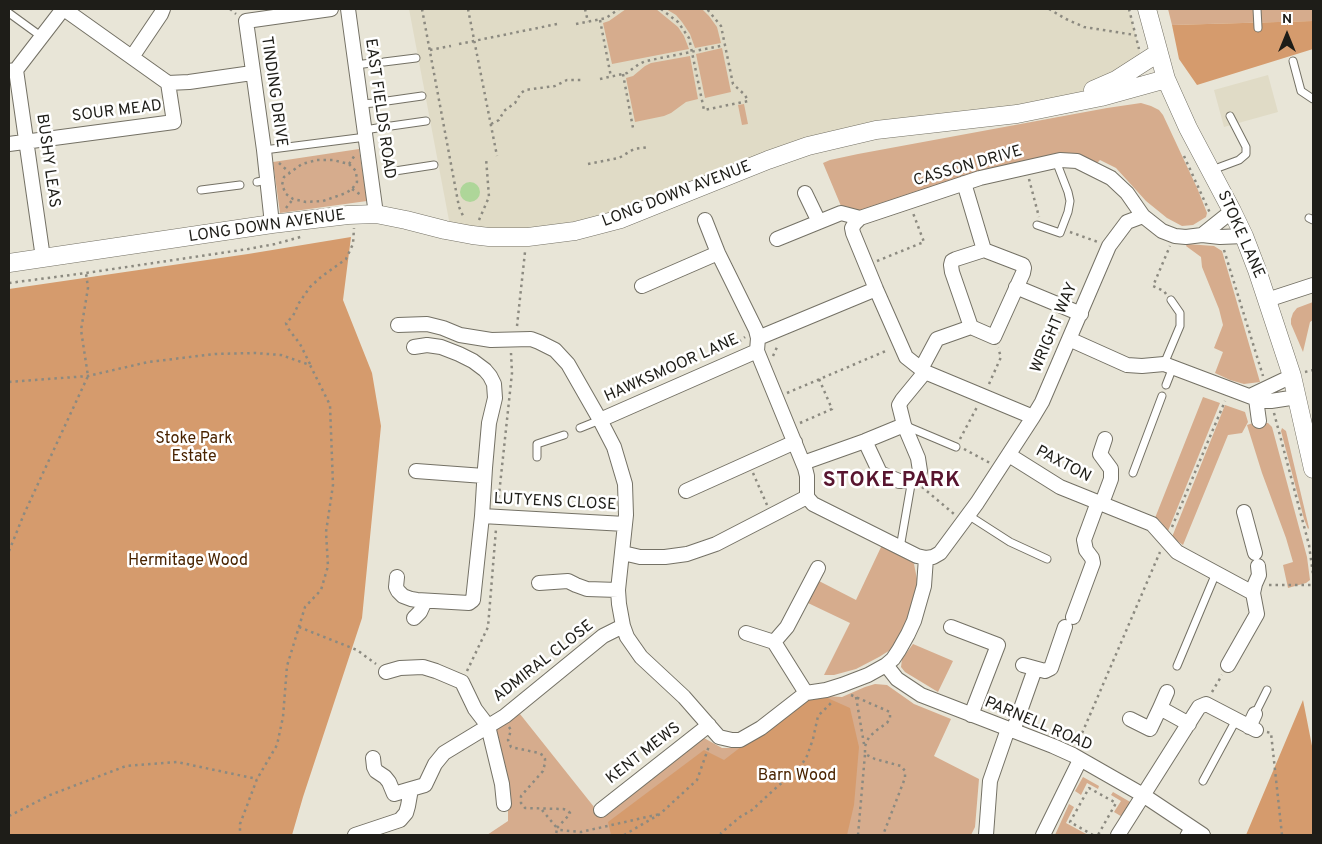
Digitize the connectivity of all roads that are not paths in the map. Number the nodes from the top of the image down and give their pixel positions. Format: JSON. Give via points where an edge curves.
{"nodes":[{"id":1,"x":64,"y":9,"type":"edge"},
{"id":2,"x":163,"y":9,"type":"edge"},
{"id":3,"x":331,"y":9,"type":"edge"},
{"id":4,"x":335,"y":9,"type":"edge"},
{"id":5,"x":348,"y":9,"type":"edge"},
{"id":6,"x":1148,"y":9,"type":"edge"},
{"id":7,"x":1258,"y":9,"type":"edge"},
{"id":8,"x":282,"y":12,"type":"edge"},
{"id":9,"x":9,"y":13,"type":"edge"},
{"id":10,"x":1258,"y":28,"type":"dead end"},
{"id":11,"x":42,"y":36,"type":"junction"},
{"id":12,"x":1158,"y":52,"type":"junction"},
{"id":13,"x":132,"y":57,"type":"junction"},
{"id":14,"x":416,"y":58,"type":"dead end"},
{"id":15,"x":1293,"y":61,"type":"dead end"},
{"id":16,"x":384,"y":62,"type":"dead end"},
{"id":17,"x":371,"y":63,"type":"dead end"},
{"id":18,"x":356,"y":65,"type":"junction"},
{"id":19,"x":12,"y":70,"type":"edge"},
{"id":20,"x":252,"y":73,"type":"junction"},
{"id":21,"x":1166,"y":79,"type":"junction"},
{"id":22,"x":168,"y":83,"type":"junction"},
{"id":23,"x":422,"y":96,"type":"dead end"},
{"id":24,"x":1313,"y":99,"type":"edge"},
{"id":25,"x":388,"y":101,"type":"dead end"},
{"id":26,"x":1046,"y":108,"type":"junction"},
{"id":27,"x":1230,"y":116,"type":"dead end"},
{"id":28,"x":426,"y":121,"type":"dead end"},
{"id":29,"x":391,"y":126,"type":"dead end"},
{"id":30,"x":369,"y":132,"type":"junction"},
{"id":31,"x":27,"y":141,"type":"junction"},
{"id":32,"x":9,"y":144,"type":"edge"},
{"id":33,"x":264,"y":150,"type":"junction"},
{"id":34,"x":1056,"y":161,"type":"junction"},
{"id":35,"x":434,"y":165,"type":"dead end"},
{"id":36,"x":395,"y":171,"type":"dead end"},
{"id":37,"x":1210,"y":171,"type":"junction"},
{"id":38,"x":964,"y":183,"type":"junction"},
{"id":39,"x":240,"y":184,"type":"dead end"},
{"id":40,"x":201,"y":190,"type":"dead end"},
{"id":41,"x":805,"y":192,"type":"dead end"},
{"id":42,"x":1232,"y":211,"type":"junction"},
{"id":43,"x":376,"y":214,"type":"junction"},
{"id":44,"x":1143,"y":216,"type":"junction"},
{"id":45,"x":860,"y":218,"type":"junction"},
{"id":46,"x":705,"y":220,"type":"dead end"},
{"id":47,"x":819,"y":222,"type":"junction"},
{"id":48,"x":272,"y":224,"type":"junction"},
{"id":49,"x":1039,"y":226,"type":"road end"},
{"id":50,"x":1218,"y":231,"type":"junction"},
{"id":51,"x":1244,"y":236,"type":"junction"},
{"id":52,"x":777,"y":239,"type":"dead end"},
{"id":53,"x":984,"y":250,"type":"junction"},
{"id":54,"x":718,"y":253,"type":"junction"},
{"id":55,"x":43,"y":258,"type":"junction"},
{"id":56,"x":9,"y":263,"type":"edge"},
{"id":57,"x":1313,"y":285,"type":"edge"},
{"id":58,"x":642,"y":286,"type":"dead end"},
{"id":59,"x":1016,"y":287,"type":"junction"},
{"id":60,"x":876,"y":289,"type":"junction"},
{"id":61,"x":1171,"y":300,"type":"road end"},
{"id":62,"x":1267,"y":300,"type":"junction"},
{"id":63,"x":1081,"y":314,"type":"junction"},
{"id":64,"x":398,"y":325,"type":"dead end"},
{"id":65,"x":971,"y":327,"type":"junction"},
{"id":66,"x":1069,"y":339,"type":"junction"},
{"id":67,"x":758,"y":345,"type":"junction"},
{"id":68,"x":414,"y":347,"type":"dead end"},
{"id":69,"x":1168,"y":365,"type":"junction"},
{"id":70,"x":923,"y":371,"type":"junction"},
{"id":71,"x":1292,"y":376,"type":"junction"},
{"id":72,"x":1166,"y":385,"type":"dead end"},
{"id":73,"x":1269,"y":394,"type":"junction"},
{"id":74,"x":1162,"y":396,"type":"dead end"},
{"id":75,"x":1253,"y":397,"type":"junction"},
{"id":76,"x":1297,"y":397,"type":"junction"},
{"id":77,"x":1033,"y":417,"type":"junction"},
{"id":78,"x":600,"y":420,"type":"junction"},
{"id":79,"x":1259,"y":421,"type":"dead end"},
{"id":80,"x":904,"y":425,"type":"junction"},
{"id":81,"x":580,"y":428,"type":"dead end"},
{"id":82,"x":564,"y":435,"type":"dead end"},
{"id":83,"x":1105,"y":439,"type":"dead end"},
{"id":84,"x":866,"y":441,"type":"junction"},
{"id":85,"x":795,"y":442,"type":"junction"},
{"id":86,"x":956,"y":447,"type":"road end"},
{"id":87,"x":537,"y":456,"type":"dead end"},
{"id":88,"x":1009,"y":456,"type":"junction"},
{"id":89,"x":804,"y":463,"type":"junction"},
{"id":90,"x":1313,"y":469,"type":"edge"},
{"id":91,"x":416,"y":471,"type":"dead end"},
{"id":92,"x":1133,"y":473,"type":"dead end"},
{"id":93,"x":484,"y":476,"type":"junction"},
{"id":94,"x":912,"y":479,"type":"junction"},
{"id":95,"x":686,"y":491,"type":"dead end"},
{"id":96,"x":807,"y":497,"type":"junction"},
{"id":97,"x":1100,"y":503,"type":"junction"},
{"id":98,"x":1244,"y":512,"type":"dead end"},
{"id":99,"x":482,"y":516,"type":"junction"},
{"id":100,"x":966,"y":518,"type":"junction"},
{"id":101,"x":625,"y":524,"type":"junction"},
{"id":102,"x":900,"y":548,"type":"junction"},
{"id":103,"x":623,"y":553,"type":"junction"},
{"id":104,"x":926,"y":558,"type":"junction"},
{"id":105,"x":1047,"y":559,"type":"dead end"},
{"id":106,"x":818,"y":568,"type":"dead end"},
{"id":107,"x":1216,"y":573,"type":"junction"},
{"id":108,"x":397,"y":577,"type":"dead end"},
{"id":109,"x":539,"y":583,"type":"dead end"},
{"id":110,"x":1254,"y":588,"type":"junction"},
{"id":111,"x":618,"y":590,"type":"junction"},
{"id":112,"x":425,"y":601,"type":"junction"},
{"id":113,"x":414,"y":618,"type":"dead end"},
{"id":114,"x":623,"y":626,"type":"junction"},
{"id":115,"x":951,"y":628,"type":"dead end"},
{"id":116,"x":746,"y":633,"type":"dead end"},
{"id":117,"x":774,"y":642,"type":"junction"},
{"id":118,"x":886,"y":665,"type":"junction"},
{"id":119,"x":1228,"y":665,"type":"road end"},
{"id":120,"x":1178,"y":666,"type":"dead end"},
{"id":121,"x":386,"y":672,"type":"road end"},
{"id":122,"x":1267,"y":690,"type":"dead end"},
{"id":123,"x":1167,"y":692,"type":"dead end"},
{"id":124,"x":806,"y":693,"type":"junction"},
{"id":125,"x":1160,"y":708,"type":"junction"},
{"id":126,"x":1255,"y":714,"type":"joint"},
{"id":127,"x":971,"y":715,"type":"junction"},
{"id":128,"x":1130,"y":719,"type":"dead end"},
{"id":129,"x":1236,"y":720,"type":"junction"},
{"id":130,"x":1189,"y":724,"type":"junction"},
{"id":131,"x":488,"y":726,"type":"junction"},
{"id":132,"x":709,"y":726,"type":"junction"},
{"id":133,"x":1010,"y":730,"type":"junction"},
{"id":134,"x":1076,"y":757,"type":"junction"},
{"id":135,"x":373,"y":758,"type":"dead end"},
{"id":136,"x":1203,"y":781,"type":"dead end"},
{"id":137,"x":411,"y":789,"type":"junction"},
{"id":138,"x":1143,"y":795,"type":"junction"},
{"id":139,"x":504,"y":804,"type":"dead end"},
{"id":140,"x":601,"y":810,"type":"dead end"},
{"id":141,"x":1186,"y":831,"type":"edge"},
{"id":142,"x":355,"y":835,"type":"edge"},
{"id":143,"x":986,"y":835,"type":"edge"},
{"id":144,"x":1043,"y":835,"type":"edge"},
{"id":145,"x":1118,"y":835,"type":"edge"},
{"id":146,"x":1203,"y":835,"type":"edge"}],
"edges":[{"from":1,"to":11,"type":"street"},
{"from":1,"to":13,"type":"street"},
{"from":2,"to":13,"type":"street"},
{"from":3,"to":4,"type":"street"},
{"from":3,"to":8,"type":"street","name":"TINDING DRIVE"},
{"from":5,"to":18,"type":"street","name":"EAST FIELDS ROAD"},
{"from":6,"to":12,"type":"street","name":"STOKE LANE"},
{"from":7,"to":10,"type":"lane"},
{"from":8,"to":20,"type":"street","name":"TINDING DRIVE","via":[[246,21]]},
{"from":9,"to":11,"type":"lane"},
{"from":11,"to":19,"type":"street"},
{"from":12,"to":21,"type":"street","name":"STOKE LANE"},
{"from":12,"to":26,"type":"street","name":"LONG DOWN AVENUE","via":[[1116,80]]},
{"from":13,"to":22,"type":"street"},
{"from":14,"to":16,"type":"lane"},
{"from":15,"to":24,"type":"lane","via":[[1301,91]]},
{"from":17,"to":18,"type":"lane"},
{"from":18,"to":30,"type":"street","name":"EAST FIELDS ROAD","via":[[368,104]]},
{"from":19,"to":31,"type":"street","name":"BUSHY LEAS"},
{"from":20,"to":22,"type":"street"},
{"from":20,"to":33,"type":"street","name":"TINDING DRIVE"},
{"from":21,"to":26,"type":"street","name":"LONG DOWN AVENUE"},
{"from":21,"to":37,"type":"street","name":"STOKE LANE"},
{"from":22,"to":31,"type":"street","name":"SOUR MEAD","via":[[174,122]]},
{"from":23,"to":25,"type":"lane"},
{"from":26,"to":43,"type":"street","name":"LONG DOWN AVENUE","via":[[876,130],[808,146],[621,219],[551,235],[472,235]]},
{"from":27,"to":37,"type":"lane","via":[[1246,147],[1246,154]]},
{"from":28,"to":29,"type":"lane"},
{"from":30,"to":33,"type":"lane"},
{"from":30,"to":43,"type":"street","name":"EAST FIELDS ROAD"},
{"from":31,"to":32,"type":"street"},
{"from":31,"to":55,"type":"street","name":"BUSHY LEAS"},
{"from":33,"to":48,"type":"street","name":"TINDING DRIVE","via":[[262,181]]},
{"from":34,"to":38,"type":"street","name":"CASSON DRIVE"},
{"from":34,"to":44,"type":"street","name":"CASSON DRIVE","via":[[1077,161],[1111,178],[1127,193]]},
{"from":34,"to":49,"type":"lane","via":[[1068,192],[1068,212],[1060,233]]},
{"from":35,"to":36,"type":"lane"},
{"from":37,"to":42,"type":"street","name":"STOKE LANE"},
{"from":38,"to":45,"type":"street","name":"CASSON DRIVE"},
{"from":38,"to":53,"type":"street"},
{"from":39,"to":40,"type":"lane"},
{"from":41,"to":47,"type":"street"},
{"from":42,"to":50,"type":"street"},
{"from":42,"to":51,"type":"street","name":"STOKE LANE"},
{"from":43,"to":48,"type":"street","name":"LONG DOWN AVENUE"},
{"from":44,"to":50,"type":"street","via":[[1162,231],[1175,236]]},
{"from":44,"to":63,"type":"street","name":"WRIGHT WAY","via":[[1127,222],[1109,246]]},
{"from":45,"to":47,"type":"street","via":[[841,213]]},
{"from":45,"to":60,"type":"street","via":[[854,223],[853,233]]},
{"from":46,"to":54,"type":"street"},
{"from":47,"to":52,"type":"street"},
{"from":48,"to":55,"type":"street","name":"LONG DOWN AVENUE"},
{"from":50,"to":51,"type":"street"},
{"from":51,"to":62,"type":"street","name":"STOKE LANE"},
{"from":53,"to":59,"type":"street","via":[[1023,265]]},
{"from":53,"to":65,"type":"street","via":[[956,258],[951,265]]},
{"from":54,"to":58,"type":"street"},
{"from":54,"to":67,"type":"street","via":[[753,323]]},
{"from":55,"to":56,"type":"street","name":"LONG DOWN AVENUE"},
{"from":57,"to":62,"type":"street"},
{"from":59,"to":63,"type":"street"},
{"from":59,"to":65,"type":"street","via":[[994,337]]},
{"from":60,"to":67,"type":"street"},
{"from":60,"to":70,"type":"street","via":[[906,357]]},
{"from":61,"to":69,"type":"lane","via":[[1180,313],[1180,326]]},
{"from":62,"to":71,"type":"street","name":"STOKE LANE"},
{"from":63,"to":66,"type":"street","name":"WRIGHT WAY"},
{"from":64,"to":78,"type":"street","via":[[427,324],[475,338],[522,338],[539,342],[562,357]]},
{"from":65,"to":70,"type":"street","via":[[938,340]]},
{"from":66,"to":69,"type":"street","via":[[1127,365]]},
{"from":66,"to":77,"type":"street","name":"WRIGHT WAY"},
{"from":67,"to":78,"type":"street","name":"HAWKSMOOR LANE"},
{"from":67,"to":85,"type":"street"},
{"from":68,"to":93,"type":"street","name":"LUTYENS CLOSE","via":[[441,347],[473,361],[490,376],[495,398],[489,422]]},
{"from":69,"to":72,"type":"lane"},
{"from":69,"to":75,"type":"street"},
{"from":70,"to":77,"type":"street"},
{"from":70,"to":80,"type":"street","via":[[899,405]]},
{"from":71,"to":73,"type":"street"},
{"from":71,"to":76,"type":"street","name":"STOKE LANE"},
{"from":73,"to":75,"type":"street"},
{"from":73,"to":76,"type":"street"},
{"from":74,"to":92,"type":"lane"},
{"from":75,"to":79,"type":"street"},
{"from":76,"to":90,"type":"street","name":"STOKE LANE"},
{"from":77,"to":88,"type":"street","name":"WRIGHT WAY"},
{"from":78,"to":81,"type":"lane"},
{"from":78,"to":101,"type":"street","via":[[614,447],[625,484]]},
{"from":80,"to":84,"type":"street"},
{"from":80,"to":86,"type":"lane"},
{"from":80,"to":94,"type":"street","via":[[919,464],[918,476]]},
{"from":82,"to":87,"type":"lane","via":[[537,444]]},
{"from":83,"to":97,"type":"street","name":"PAXTON","via":[[1100,454],[1111,469],[1111,479]]},
{"from":84,"to":89,"type":"street"},
{"from":84,"to":94,"type":"street","via":[[880,472],[898,481]]},
{"from":85,"to":89,"type":"street"},
{"from":85,"to":95,"type":"street"},
{"from":88,"to":97,"type":"street","name":"PAXTON","via":[[1060,487]]},
{"from":88,"to":100,"type":"street","name":"WRIGHT WAY"},
{"from":89,"to":96,"type":"street"},
{"from":91,"to":93,"type":"street","name":"LUTYENS CLOSE"},
{"from":93,"to":99,"type":"street","name":"LUTYENS CLOSE"},
{"from":94,"to":102,"type":"lane"},
{"from":96,"to":102,"type":"street","via":[[814,504]]},
{"from":96,"to":103,"type":"street","via":[[694,552],[656,557]]},
{"from":97,"to":107,"type":"street","name":"PAXTON","via":[[1152,524],[1177,552]]},
{"from":97,"to":133,"type":"street","via":[[1084,540],[1093,563],[1051,668],[1045,671],[1029,667]]},
{"from":98,"to":110,"type":"street","via":[[1260,575]]},
{"from":99,"to":101,"type":"street","name":"LUTYENS CLOSE"},
{"from":99,"to":112,"type":"street","name":"LUTYENS CLOSE","via":[[472,600],[469,603]]},
{"from":100,"to":104,"type":"street","name":"WRIGHT WAY","via":[[940,553]]},
{"from":100,"to":105,"type":"lane"},
{"from":101,"to":103,"type":"street"},
{"from":102,"to":104,"type":"street"},
{"from":103,"to":111,"type":"street"},
{"from":104,"to":118,"type":"street","via":[[924,586],[914,621],[899,650]]},
{"from":106,"to":117,"type":"street","via":[[787,628]]},
{"from":107,"to":110,"type":"street","name":"PAXTON"},
{"from":107,"to":120,"type":"lane"},
{"from":108,"to":112,"type":"street","name":"LUTYENS CLOSE","via":[[396,587],[400,594]]},
{"from":109,"to":111,"type":"street","via":[[568,581],[587,588]]},
{"from":110,"to":119,"type":"street","via":[[1257,614]]},
{"from":111,"to":114,"type":"street"},
{"from":112,"to":113,"type":"street"},
{"from":114,"to":131,"type":"street","name":"ADMIRAL CLOSE","via":[[603,636],[505,716]]},
{"from":114,"to":132,"type":"street","via":[[641,657],[684,697]]},
{"from":115,"to":127,"type":"street","via":[[998,645]]},
{"from":116,"to":117,"type":"street"},
{"from":117,"to":124,"type":"street"},
{"from":118,"to":124,"type":"street","via":[[842,685]]},
{"from":118,"to":127,"type":"street","name":"PARNELL ROAD","via":[[898,679],[921,695]]},
{"from":121,"to":131,"type":"street","name":"ADMIRAL CLOSE","via":[[423,667],[462,682],[475,709]]},
{"from":122,"to":126,"type":"lane"},
{"from":123,"to":125,"type":"street"},
{"from":124,"to":132,"type":"street","via":[[740,740],[719,736]]},
{"from":125,"to":128,"type":"street","via":[[1150,729]]},
{"from":125,"to":130,"type":"street"},
{"from":126,"to":129,"type":"street","via":[[1253,729]]},
{"from":127,"to":133,"type":"street","name":"PARNELL ROAD"},
{"from":129,"to":130,"type":"street","via":[[1206,704],[1200,707]]},
{"from":129,"to":136,"type":"lane"},
{"from":130,"to":138,"type":"street"},
{"from":131,"to":137,"type":"street","name":"ADMIRAL CLOSE","via":[[444,753],[425,785]]},
{"from":131,"to":139,"type":"street","name":"ADMIRAL CLOSE"},
{"from":132,"to":140,"type":"street","name":"KENT MEWS"},
{"from":133,"to":134,"type":"street","name":"PARNELL ROAD"},
{"from":133,"to":143,"type":"street","via":[[990,781]]},
{"from":134,"to":138,"type":"street","name":"PARNELL ROAD"},
{"from":134,"to":144,"type":"street"},
{"from":135,"to":137,"type":"street","via":[[376,771],[389,782],[394,794]]},
{"from":137,"to":142,"type":"street","via":[[403,818]]},
{"from":138,"to":141,"type":"street","name":"PARNELL ROAD"},
{"from":138,"to":145,"type":"street"},
{"from":141,"to":146,"type":"street","name":"PARNELL ROAD"}]}
